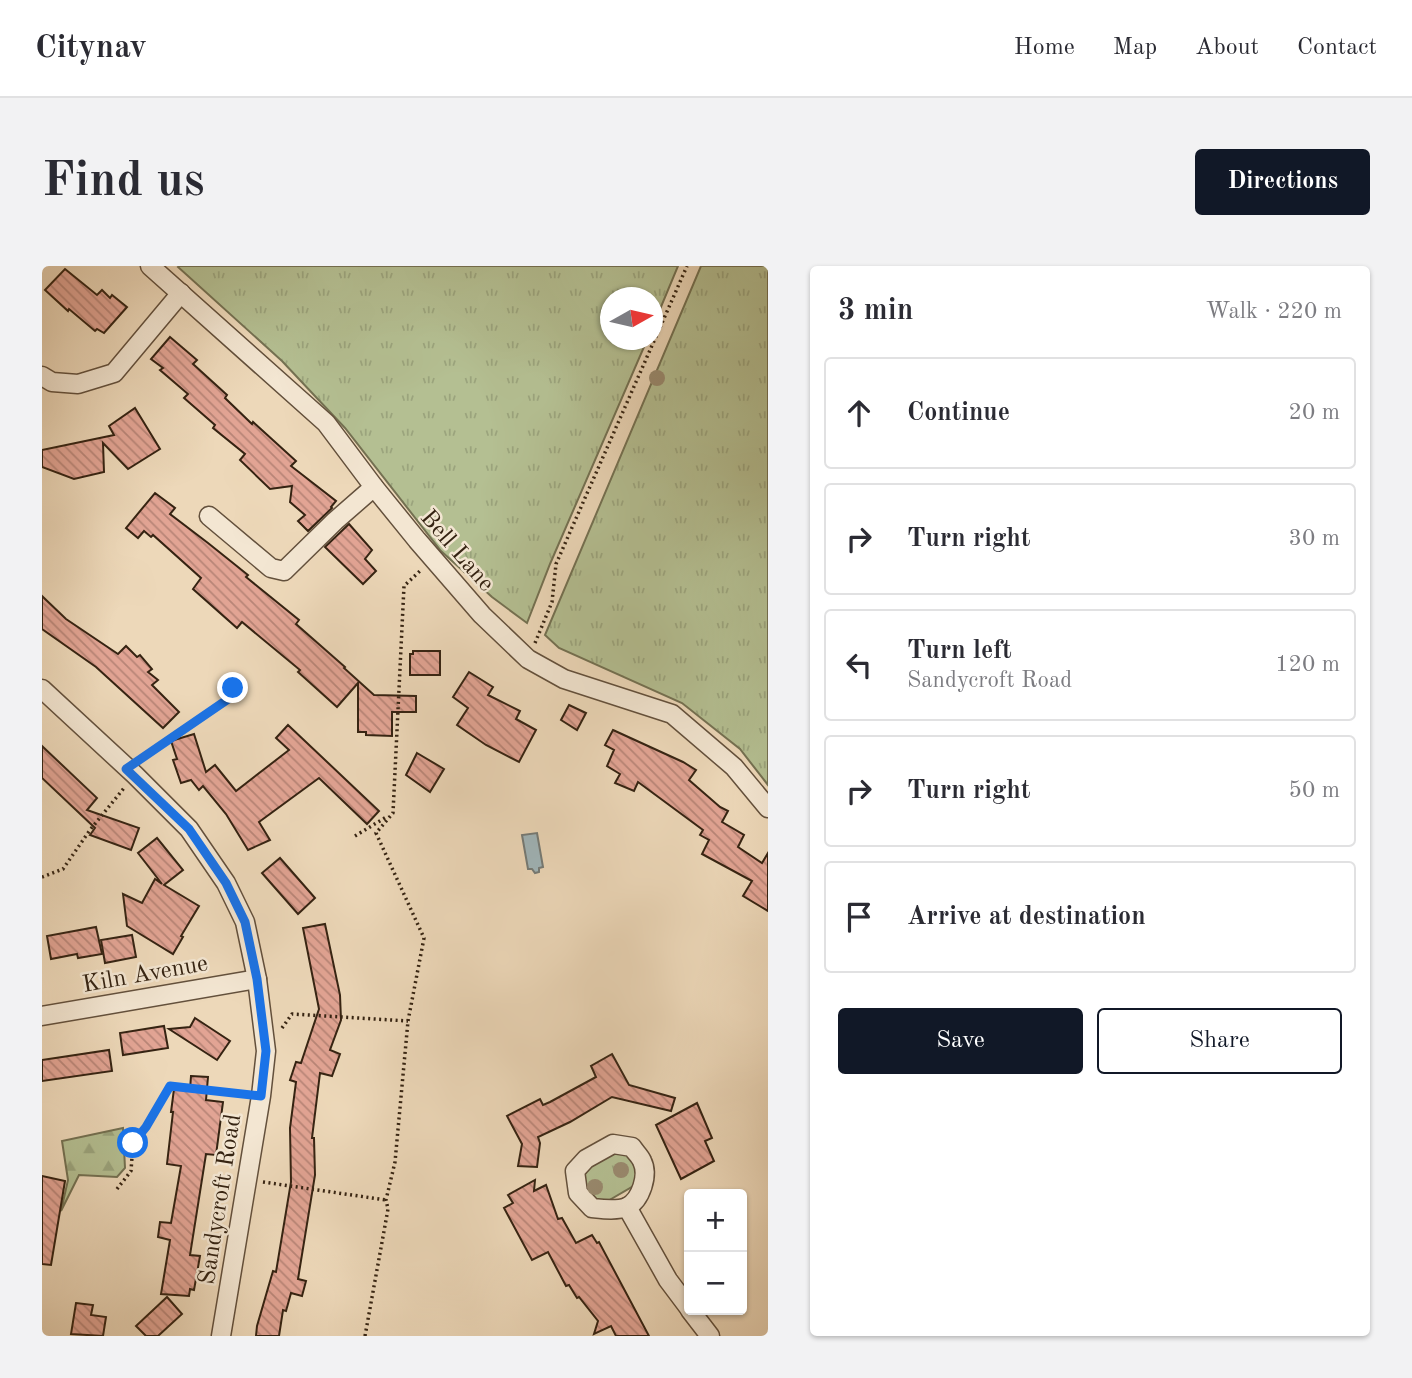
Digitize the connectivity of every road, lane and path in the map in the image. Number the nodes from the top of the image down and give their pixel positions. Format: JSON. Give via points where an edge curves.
{"nodes":[{"id":1,"x":150,"y":266,"type":"edge"},
{"id":2,"x":687,"y":266,"type":"edge"},
{"id":3,"x":181,"y":293,"type":"junction"},
{"id":4,"x":42,"y":376,"type":"edge"},
{"id":5,"x":374,"y":487,"type":"junction"},
{"id":6,"x":209,"y":516,"type":"dead end"},
{"id":7,"x":419,"y":572,"type":"dead end"},
{"id":8,"x":540,"y":632,"type":"dead end"},
{"id":9,"x":233,"y":688,"type":"dead end"},
{"id":10,"x":42,"y":689,"type":"edge"},
{"id":11,"x":130,"y":772,"type":"junction"},
{"id":12,"x":768,"y":808,"type":"edge"},
{"id":13,"x":393,"y":813,"type":"junction"},
{"id":14,"x":355,"y":836,"type":"dead end"},
{"id":15,"x":42,"y":877,"type":"edge"},
{"id":16,"x":257,"y":979,"type":"junction"},
{"id":17,"x":292,"y":1014,"type":"dead end"},
{"id":18,"x":42,"y":1016,"type":"edge"},
{"id":19,"x":408,"y":1021,"type":"junction"},
{"id":20,"x":261,"y":1096,"type":"junction"},
{"id":21,"x":264,"y":1182,"type":"dead end"},
{"id":22,"x":117,"y":1189,"type":"dead end"},
{"id":23,"x":386,"y":1200,"type":"junction"},
{"id":24,"x":627,"y":1207,"type":"dead end"},
{"id":25,"x":684,"y":1301,"type":"edge"},
{"id":26,"x":694,"y":1315,"type":"edge"},
{"id":27,"x":221,"y":1336,"type":"edge"},
{"id":28,"x":365,"y":1336,"type":"edge"},
{"id":29,"x":710,"y":1336,"type":"edge"}],
"edges":[{"from":1,"to":3,"type":"street","name":"Bell Lane"},
{"from":2,"to":8,"type":"path","via":[[556,564],[552,602]]},
{"from":3,"to":4,"type":"street","via":[[114,373],[78,384],[52,382]]},
{"from":3,"to":5,"type":"street","name":"Bell Lane","via":[[326,423]]},
{"from":5,"to":6,"type":"street","via":[[335,521],[287,579]]},
{"from":5,"to":12,"type":"street","name":"Bell Lane","via":[[482,615],[528,659],[564,680],[672,714],[734,767]]},
{"from":7,"to":13,"type":"path","via":[[404,586]]},
{"from":9,"to":11,"type":"path","via":[[237,693]]},
{"from":10,"to":11,"type":"street","name":"Sandycroft Road"},
{"from":11,"to":15,"type":"path","via":[[63,869]]},
{"from":11,"to":16,"type":"street","name":"Sandycroft Road","via":[[189,829],[226,883],[245,922]]},
{"from":13,"to":14,"type":"path"},
{"from":13,"to":19,"type":"path","via":[[376,834],[424,938]]},
{"from":16,"to":18,"type":"street","name":"Kiln Avenue"},
{"from":16,"to":20,"type":"street","name":"Sandycroft Road","via":[[266,1051]]},
{"from":17,"to":19,"type":"path"},
{"from":19,"to":23,"type":"path","via":[[395,1162]]},
{"from":20,"to":22,"type":"path","via":[[170,1086],[133,1143],[131,1171]]},
{"from":20,"to":27,"type":"street","name":"Sandycroft Road"},
{"from":21,"to":23,"type":"path"},
{"from":23,"to":28,"type":"path"},
{"from":24,"to":25,"type":"street"},
{"from":26,"to":29,"type":"street"}]}
